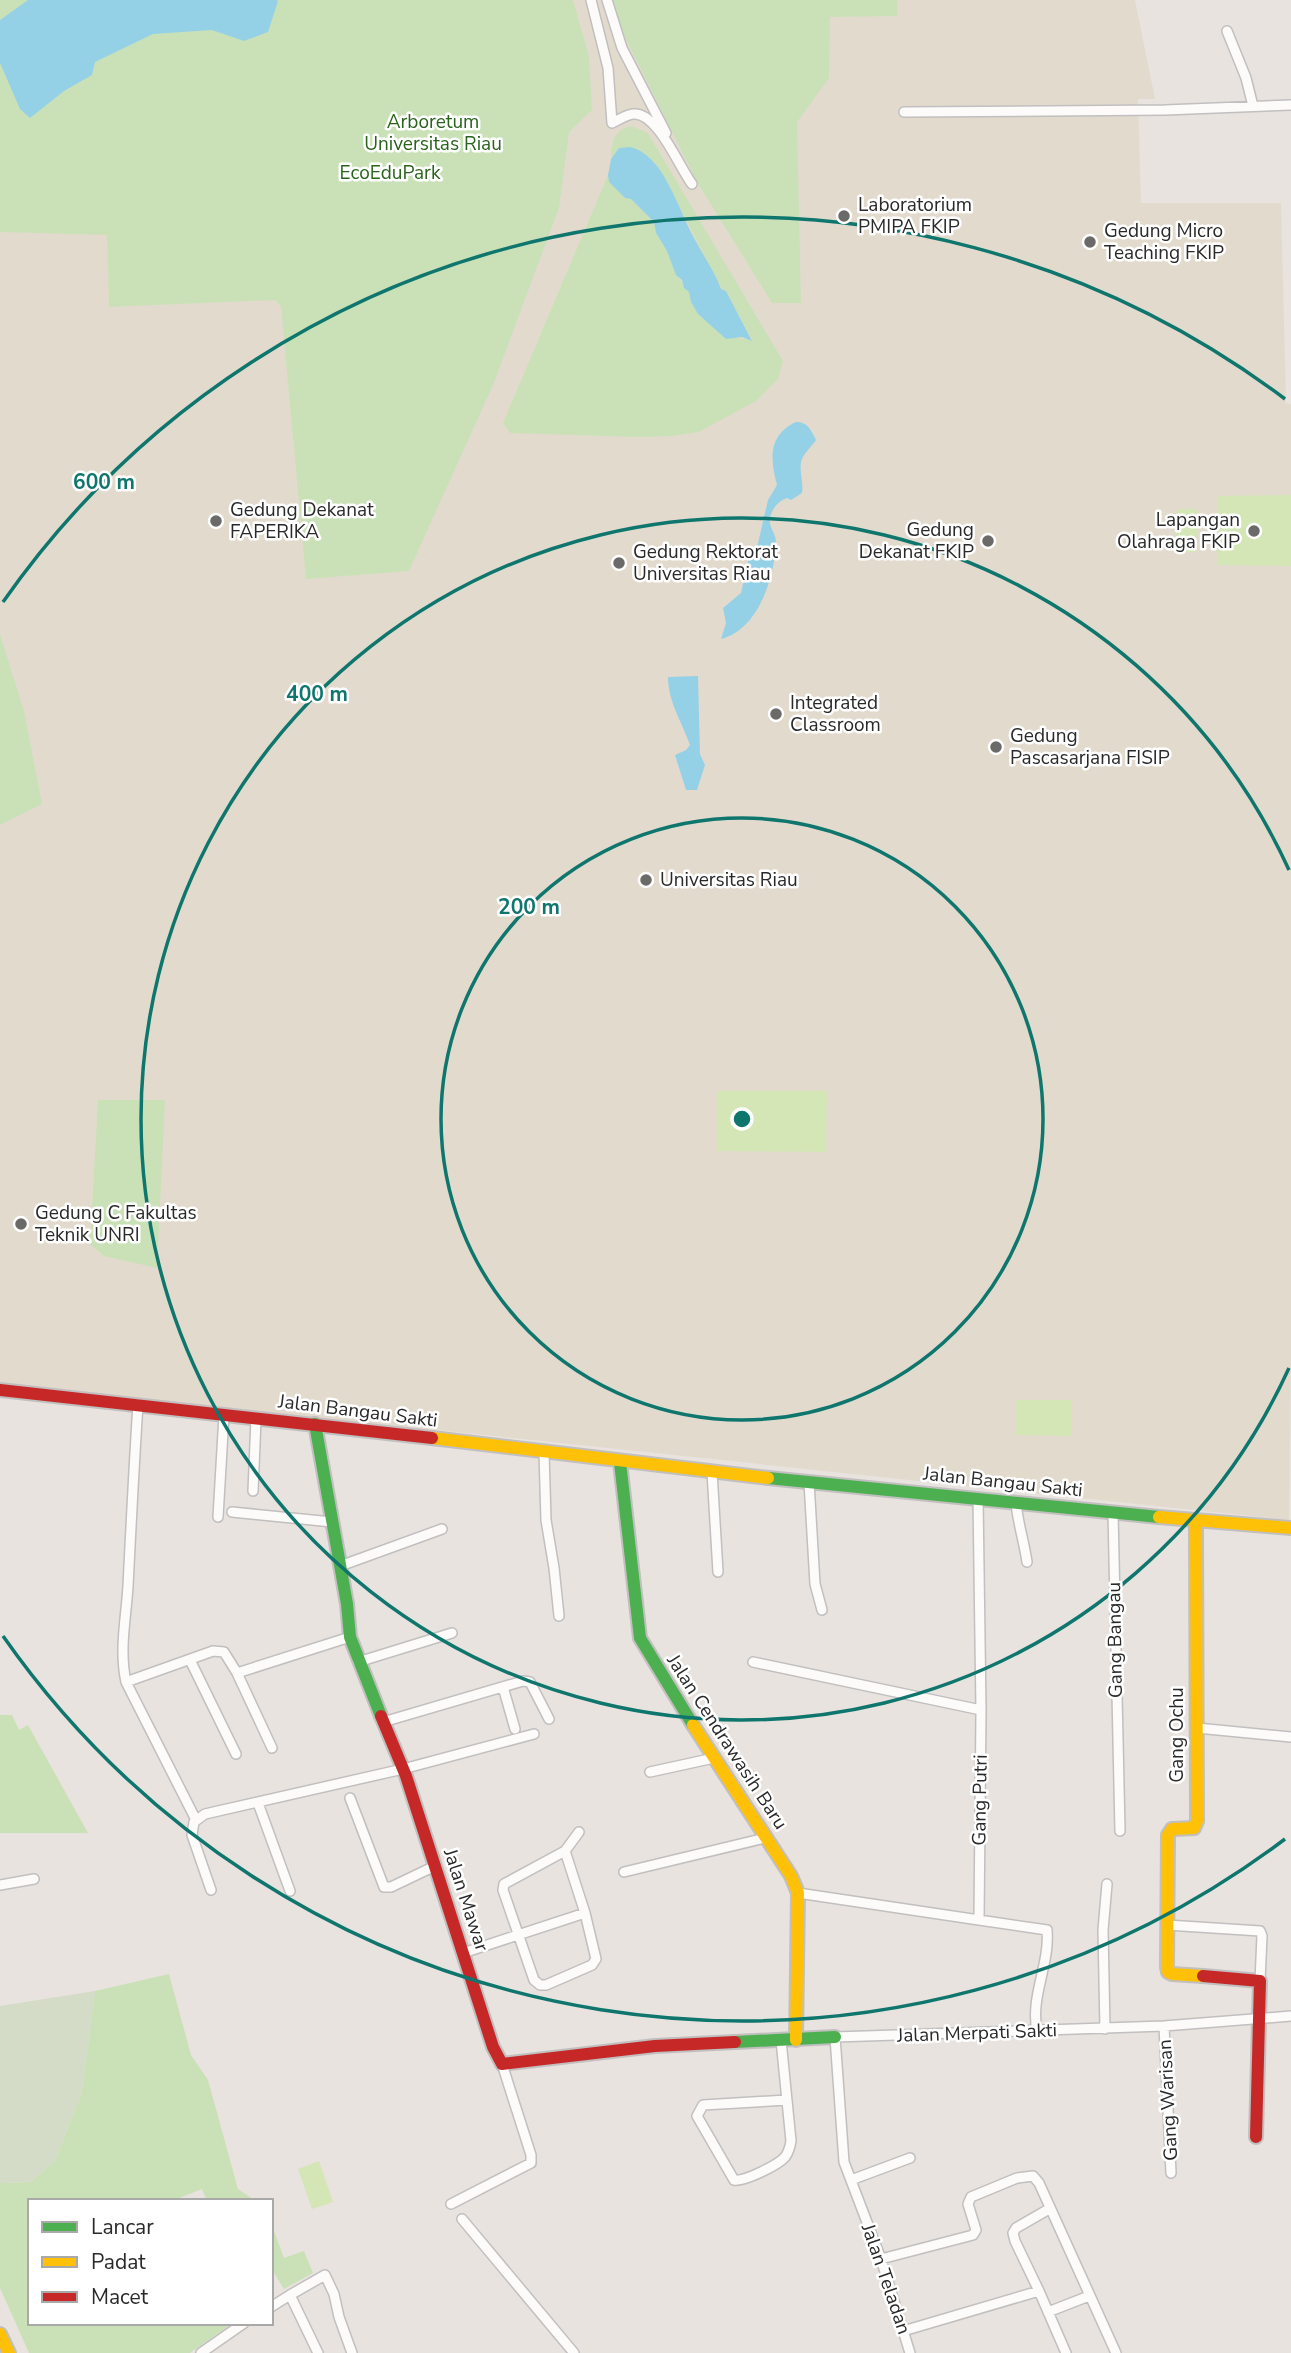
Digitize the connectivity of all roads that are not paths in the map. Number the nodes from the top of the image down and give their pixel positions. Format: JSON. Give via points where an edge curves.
{"nodes":[{"id":1,"x":591,"y":0,"type":"edge"},
{"id":2,"x":607,"y":0,"type":"edge"},
{"id":3,"x":1227,"y":31,"type":"dead end"},
{"id":4,"x":1291,"y":105,"type":"edge"},
{"id":5,"x":1253,"y":106,"type":"junction"},
{"id":6,"x":904,"y":112,"type":"dead end"},
{"id":7,"x":0,"y":1390,"type":"edge"},
{"id":8,"x":138,"y":1405,"type":"junction"},
{"id":9,"x":224,"y":1415,"type":"junction"},
{"id":10,"x":256,"y":1419,"type":"junction"},
{"id":11,"x":315,"y":1424,"type":"junction"},
{"id":12,"x":544,"y":1452,"type":"junction"},
{"id":13,"x":620,"y":1462,"type":"junction"},
{"id":14,"x":712,"y":1472,"type":"junction"},
{"id":15,"x":809,"y":1482,"type":"junction"},
{"id":16,"x":253,"y":1492,"type":"dead end"},
{"id":17,"x":978,"y":1498,"type":"junction"},
{"id":18,"x":1016,"y":1503,"type":"junction"},
{"id":19,"x":232,"y":1512,"type":"dead end"},
{"id":20,"x":1113,"y":1512,"type":"junction"},
{"id":21,"x":218,"y":1517,"type":"dead end"},
{"id":22,"x":1196,"y":1521,"type":"junction"},
{"id":23,"x":332,"y":1522,"type":"junction"},
{"id":24,"x":1291,"y":1528,"type":"edge"},
{"id":25,"x":442,"y":1529,"type":"dead end"},
{"id":26,"x":1027,"y":1562,"type":"dead end"},
{"id":27,"x":340,"y":1566,"type":"junction"},
{"id":28,"x":718,"y":1572,"type":"dead end"},
{"id":29,"x":822,"y":1610,"type":"dead end"},
{"id":30,"x":559,"y":1616,"type":"dead end"},
{"id":31,"x":452,"y":1633,"type":"dead end"},
{"id":32,"x":350,"y":1637,"type":"junction"},
{"id":33,"x":190,"y":1660,"type":"junction"},
{"id":34,"x":358,"y":1662,"type":"junction"},
{"id":35,"x":753,"y":1662,"type":"dead end"},
{"id":36,"x":237,"y":1672,"type":"junction"},
{"id":37,"x":126,"y":1682,"type":"junction"},
{"id":38,"x":503,"y":1687,"type":"junction"},
{"id":39,"x":981,"y":1710,"type":"junction"},
{"id":40,"x":550,"y":1719,"type":"dead end"},
{"id":41,"x":383,"y":1722,"type":"junction"},
{"id":42,"x":1196,"y":1728,"type":"junction"},
{"id":43,"x":515,"y":1729,"type":"dead end"},
{"id":44,"x":534,"y":1734,"type":"dead end"},
{"id":45,"x":1291,"y":1737,"type":"edge"},
{"id":46,"x":272,"y":1748,"type":"dead end"},
{"id":47,"x":236,"y":1754,"type":"dead end"},
{"id":48,"x":714,"y":1758,"type":"junction"},
{"id":49,"x":402,"y":1769,"type":"junction"},
{"id":50,"x":650,"y":1772,"type":"dead end"},
{"id":51,"x":350,"y":1798,"type":"dead end"},
{"id":52,"x":258,"y":1803,"type":"junction"},
{"id":53,"x":196,"y":1820,"type":"junction"},
{"id":54,"x":1120,"y":1831,"type":"dead end"},
{"id":55,"x":579,"y":1832,"type":"dead end"},
{"id":56,"x":765,"y":1838,"type":"junction"},
{"id":57,"x":565,"y":1851,"type":"junction"},
{"id":58,"x":435,"y":1866,"type":"junction"},
{"id":59,"x":624,"y":1872,"type":"dead end"},
{"id":60,"x":34,"y":1879,"type":"dead end"},
{"id":61,"x":1107,"y":1884,"type":"dead end"},
{"id":62,"x":0,"y":1885,"type":"edge"},
{"id":63,"x":211,"y":1889,"type":"dead end"},
{"id":64,"x":290,"y":1891,"type":"dead end"},
{"id":65,"x":798,"y":1893,"type":"junction"},
{"id":66,"x":585,"y":1913,"type":"junction"},
{"id":67,"x":979,"y":1920,"type":"junction"},
{"id":68,"x":1167,"y":1924,"type":"junction"},
{"id":69,"x":518,"y":1937,"type":"junction"},
{"id":70,"x":463,"y":1954,"type":"junction"},
{"id":71,"x":1260,"y":1981,"type":"junction"},
{"id":72,"x":1291,"y":2016,"type":"edge"},
{"id":73,"x":1259,"y":2019,"type":"junction"},
{"id":74,"x":1164,"y":2026,"type":"junction"},
{"id":75,"x":1105,"y":2029,"type":"junction"},
{"id":76,"x":1037,"y":2031,"type":"junction"},
{"id":77,"x":835,"y":2037,"type":"junction"},
{"id":78,"x":781,"y":2040,"type":"junction"},
{"id":79,"x":796,"y":2040,"type":"junction"},
{"id":80,"x":502,"y":2064,"type":"junction"},
{"id":81,"x":787,"y":2099,"type":"junction"},
{"id":82,"x":1256,"y":2137,"type":"dead end"},
{"id":83,"x":910,"y":2158,"type":"dead end"},
{"id":84,"x":1171,"y":2173,"type":"dead end"},
{"id":85,"x":851,"y":2180,"type":"junction"},
{"id":86,"x":451,"y":2204,"type":"dead end"},
{"id":87,"x":1049,"y":2210,"type":"junction"},
{"id":88,"x":462,"y":2219,"type":"dead end"},
{"id":89,"x":881,"y":2259,"type":"junction"},
{"id":90,"x":1039,"y":2291,"type":"junction"},
{"id":91,"x":290,"y":2295,"type":"junction"},
{"id":92,"x":1089,"y":2296,"type":"junction"},
{"id":93,"x":273,"y":2305,"type":"edge"},
{"id":94,"x":1048,"y":2312,"type":"junction"},
{"id":95,"x":241,"y":2325,"type":"edge"},
{"id":96,"x":903,"y":2331,"type":"junction"},
{"id":97,"x":0,"y":2334,"type":"edge"},
{"id":98,"x":9,"y":2353,"type":"edge"},
{"id":99,"x":201,"y":2353,"type":"edge"},
{"id":100,"x":318,"y":2353,"type":"edge"},
{"id":101,"x":352,"y":2353,"type":"edge"},
{"id":102,"x":574,"y":2353,"type":"edge"},
{"id":103,"x":910,"y":2353,"type":"edge"},
{"id":104,"x":1066,"y":2353,"type":"edge"},
{"id":105,"x":1115,"y":2353,"type":"edge"}],
"edges":[{"from":1,"to":2,"type":"street","via":[[608,68],[612,123],[632,114],[648,118],[692,184],[622,48]]},
{"from":3,"to":5,"type":"street"},
{"from":4,"to":5,"type":"street"},
{"from":5,"to":6,"type":"street"},
{"from":7,"to":8,"type":"street","name":"Jalan Bangau Sakti"},
{"from":8,"to":9,"type":"street","name":"Jalan Bangau Sakti"},
{"from":8,"to":37,"type":"street","via":[[123,1626]]},
{"from":9,"to":10,"type":"street","name":"Jalan Bangau Sakti"},
{"from":9,"to":21,"type":"street"},
{"from":10,"to":11,"type":"street","name":"Jalan Bangau Sakti"},
{"from":10,"to":16,"type":"street"},
{"from":11,"to":12,"type":"street","name":"Jalan Bangau Sakti"},
{"from":11,"to":23,"type":"street","name":"Jalan Mawar"},
{"from":12,"to":13,"type":"street","name":"Jalan Bangau Sakti"},
{"from":12,"to":30,"type":"street","via":[[546,1520]]},
{"from":13,"to":14,"type":"street","name":"Jalan Bangau Sakti"},
{"from":13,"to":48,"type":"street","name":"Jalan Cendrawasih Baru","via":[[640,1638]]},
{"from":14,"to":15,"type":"street","name":"Jalan Bangau Sakti"},
{"from":14,"to":28,"type":"street"},
{"from":15,"to":17,"type":"street","name":"Jalan Bangau Sakti"},
{"from":15,"to":29,"type":"street","via":[[815,1584]]},
{"from":17,"to":18,"type":"street","name":"Jalan Bangau Sakti"},
{"from":17,"to":39,"type":"street","name":"Gang Putri"},
{"from":18,"to":20,"type":"street","name":"Jalan Bangau Sakti"},
{"from":18,"to":26,"type":"street"},
{"from":19,"to":23,"type":"street"},
{"from":20,"to":22,"type":"street","name":"Jalan Bangau Sakti"},
{"from":20,"to":54,"type":"street","name":"Gang Bangau"},
{"from":22,"to":24,"type":"street","name":"Jalan Bangau Sakti"},
{"from":22,"to":42,"type":"street","name":"Gang Ochu"},
{"from":23,"to":27,"type":"street","name":"Jalan Mawar"},
{"from":25,"to":27,"type":"street"},
{"from":27,"to":32,"type":"street","name":"Jalan Mawar"},
{"from":31,"to":34,"type":"street"},
{"from":32,"to":34,"type":"street","name":"Jalan Mawar"},
{"from":32,"to":36,"type":"street"},
{"from":33,"to":36,"type":"street","via":[[221,1650]]},
{"from":33,"to":37,"type":"street"},
{"from":33,"to":47,"type":"street"},
{"from":34,"to":41,"type":"street","name":"Jalan Mawar"},
{"from":35,"to":39,"type":"street"},
{"from":36,"to":46,"type":"street"},
{"from":37,"to":53,"type":"street"},
{"from":38,"to":40,"type":"street","via":[[530,1682]]},
{"from":38,"to":41,"type":"street"},
{"from":38,"to":43,"type":"street"},
{"from":39,"to":67,"type":"street","name":"Gang Putri"},
{"from":41,"to":49,"type":"street","name":"Jalan Mawar"},
{"from":42,"to":45,"type":"street"},
{"from":42,"to":68,"type":"street","name":"Gang Ochu","via":[[1197,1821],[1194,1828],[1172,1829],[1168,1835]]},
{"from":44,"to":49,"type":"street"},
{"from":48,"to":50,"type":"street"},
{"from":48,"to":56,"type":"street","name":"Jalan Cendrawasih Baru"},
{"from":49,"to":52,"type":"street"},
{"from":49,"to":58,"type":"street","name":"Jalan Mawar"},
{"from":51,"to":58,"type":"street","via":[[384,1887]]},
{"from":52,"to":53,"type":"street"},
{"from":52,"to":64,"type":"street"},
{"from":53,"to":63,"type":"street","via":[[192,1835]]},
{"from":55,"to":57,"type":"street"},
{"from":56,"to":59,"type":"street"},
{"from":56,"to":65,"type":"street","name":"Jalan Cendrawasih Baru"},
{"from":57,"to":66,"type":"street"},
{"from":57,"to":69,"type":"street","via":[[504,1884]]},
{"from":58,"to":70,"type":"street","name":"Jalan Mawar"},
{"from":60,"to":62,"type":"street"},
{"from":61,"to":75,"type":"street"},
{"from":65,"to":67,"type":"street"},
{"from":65,"to":79,"type":"street","name":"Jalan Cendrawasih Baru"},
{"from":66,"to":69,"type":"street"},
{"from":66,"to":69,"type":"street","via":[[595,1962],[546,1985],[534,1980]]},
{"from":67,"to":76,"type":"street","via":[[1047,1930],[1034,2006]]},
{"from":68,"to":71,"type":"street","via":[[1168,1972]]},
{"from":68,"to":71,"type":"street","via":[[1260,1931]]},
{"from":69,"to":70,"type":"street"},
{"from":70,"to":80,"type":"street","name":"Jalan Mawar"},
{"from":71,"to":73,"type":"street"},
{"from":72,"to":73,"type":"street","name":"Jalan Merpati Sakti"},
{"from":73,"to":74,"type":"street","name":"Jalan Merpati Sakti"},
{"from":73,"to":82,"type":"street"},
{"from":74,"to":75,"type":"street","name":"Jalan Merpati Sakti"},
{"from":74,"to":84,"type":"street","name":"Gang Warisan"},
{"from":75,"to":76,"type":"street","name":"Jalan Merpati Sakti"},
{"from":76,"to":77,"type":"street","name":"Jalan Merpati Sakti"},
{"from":77,"to":79,"type":"street"},
{"from":77,"to":85,"type":"street","via":[[841,2138]]},
{"from":78,"to":79,"type":"street"},
{"from":78,"to":80,"type":"street","via":[[655,2046]]},
{"from":78,"to":81,"type":"street"},
{"from":80,"to":86,"type":"street","via":[[531,2163]]},
{"from":81,"to":81,"type":"street","via":[[788,2152],[775,2165],[734,2180],[697,2116],[703,2105]]},
{"from":83,"to":85,"type":"street"},
{"from":85,"to":89,"type":"street","name":"Jalan Teladan"},
{"from":87,"to":89,"type":"street","via":[[1034,2176],[1017,2178],[969,2200],[976,2230],[973,2235]]},
{"from":87,"to":90,"type":"street","via":[[1013,2233]]},
{"from":87,"to":92,"type":"street"},
{"from":88,"to":102,"type":"street"},
{"from":89,"to":96,"type":"street","name":"Jalan Teladan"},
{"from":90,"to":94,"type":"street"},
{"from":90,"to":96,"type":"street"},
{"from":91,"to":93,"type":"street"},
{"from":91,"to":100,"type":"street"},
{"from":91,"to":101,"type":"street","via":[[325,2275]]},
{"from":92,"to":94,"type":"street"},
{"from":92,"to":105,"type":"street"},
{"from":94,"to":104,"type":"street"},
{"from":95,"to":99,"type":"street"},
{"from":96,"to":103,"type":"street","name":"Jalan Teladan"},
{"from":97,"to":98,"type":"street"}]}
